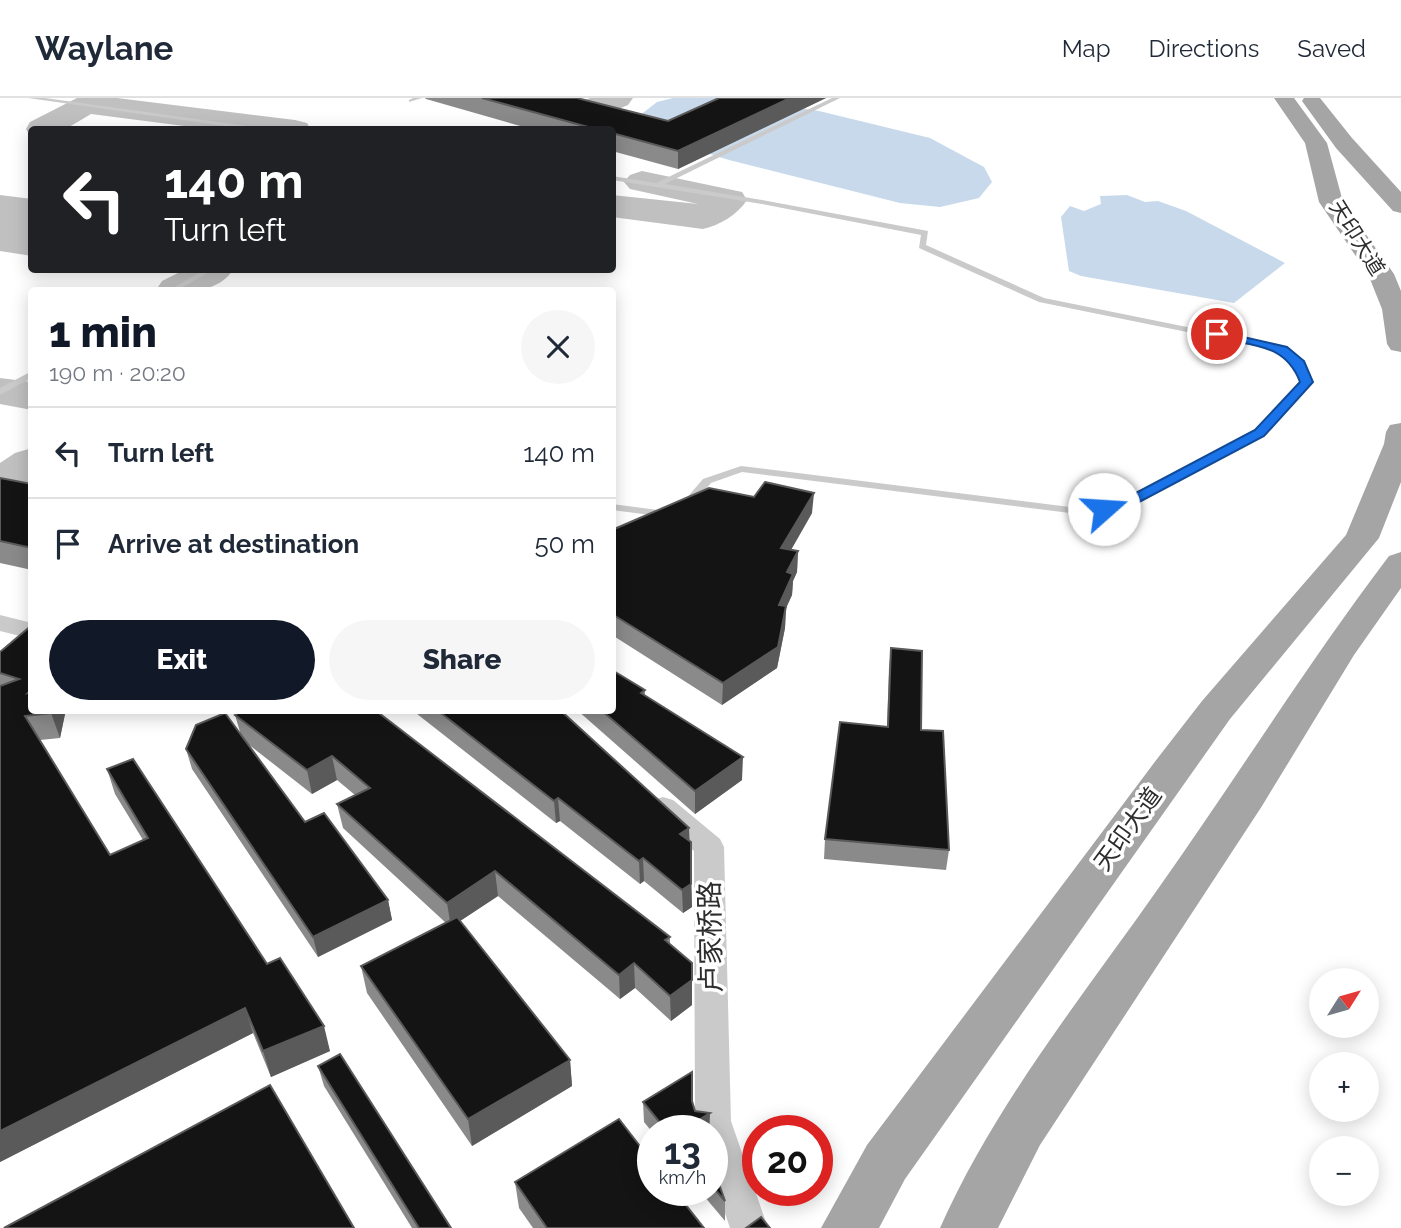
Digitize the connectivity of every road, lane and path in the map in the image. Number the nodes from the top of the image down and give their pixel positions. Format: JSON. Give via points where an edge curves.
{"nodes":[{"id":1,"x":31,"y":98,"type":"edge"},
{"id":2,"x":419,"y":98,"type":"edge"},
{"id":3,"x":837,"y":98,"type":"edge"},
{"id":4,"x":1284,"y":98,"type":"edge"},
{"id":5,"x":1310,"y":98,"type":"edge"},
{"id":6,"x":411,"y":101,"type":"dead end"},
{"id":7,"x":242,"y":126,"type":"edge"},
{"id":8,"x":616,"y":179,"type":"edge"},
{"id":9,"x":658,"y":185,"type":"junction"},
{"id":10,"x":1401,"y":206,"type":"edge"},
{"id":11,"x":204,"y":273,"type":"edge"},
{"id":12,"x":178,"y":287,"type":"edge"},
{"id":13,"x":1401,"y":344,"type":"edge"},
{"id":14,"x":28,"y":376,"type":"edge"},
{"id":15,"x":0,"y":392,"type":"edge"},
{"id":16,"x":1401,"y":432,"type":"edge"},
{"id":17,"x":616,"y":508,"type":"edge"},
{"id":18,"x":1401,"y":563,"type":"edge"},
{"id":19,"x":0,"y":623,"type":"edge"},
{"id":20,"x":28,"y":630,"type":"edge"},
{"id":21,"x":637,"y":783,"type":"edge"},
{"id":22,"x":749,"y":1228,"type":"edge"},
{"id":23,"x":849,"y":1228,"type":"edge"},
{"id":24,"x":968,"y":1228,"type":"edge"}],
"edges":[{"from":1,"to":7,"type":"lane"},
{"from":2,"to":6,"type":"lane"},
{"from":3,"to":9,"type":"lane"},
{"from":4,"to":13,"type":"main road","name":"天印大道","via":[[1316,143],[1331,202],[1381,274],[1395,309]]},
{"from":5,"to":10,"type":"main road","name":"天印大道"},
{"from":8,"to":9,"type":"lane"},
{"from":9,"to":17,"type":"lane","via":[[925,233],[922,246],[1042,300],[1283,349],[1299,363],[1307,382],[1260,433],[1121,506],[1086,512],[741,469],[707,481],[686,505],[677,508],[657,513]]},
{"from":11,"to":12,"type":"lane"},
{"from":14,"to":15,"type":"lane"},
{"from":16,"to":23,"type":"main road","name":"天印大道","via":[[1362,538],[1172,769],[886,1162]]},
{"from":18,"to":24,"type":"main road","via":[[1337,651],[1247,795],[1021,1128]]},
{"from":19,"to":20,"type":"street"},
{"from":21,"to":22,"type":"street","name":"卢家桥路","via":[[709,847],[713,1121]]}]}
